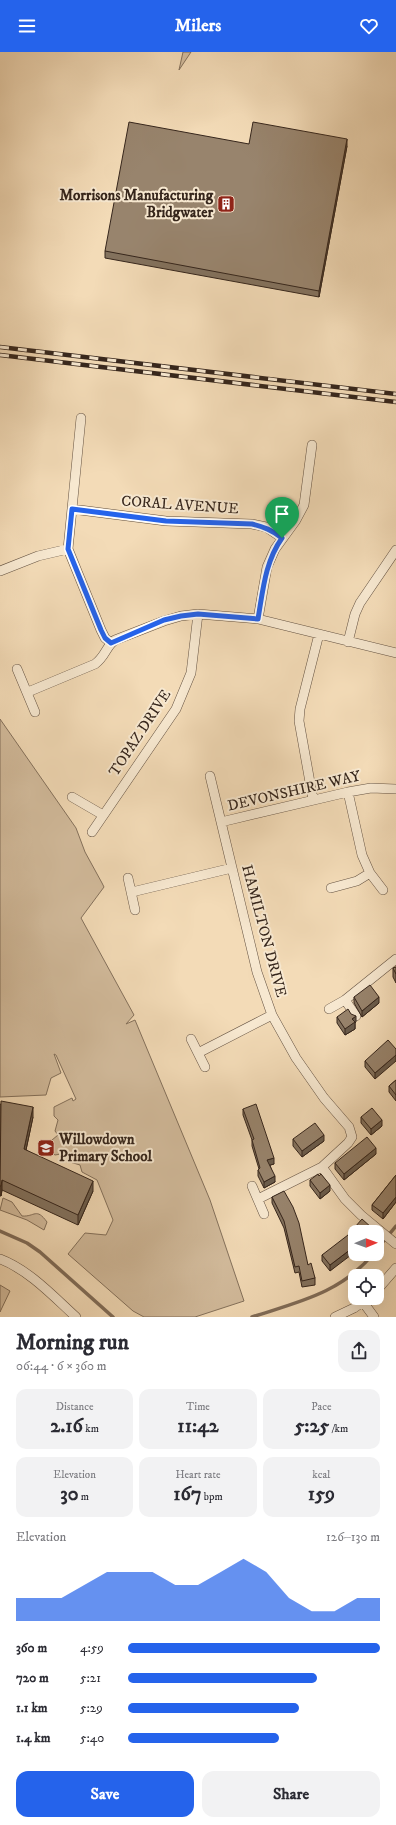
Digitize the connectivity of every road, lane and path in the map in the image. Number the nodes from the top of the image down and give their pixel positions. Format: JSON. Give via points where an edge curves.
{"nodes":[{"id":1,"x":81,"y":418,"type":"dead end"},
{"id":2,"x":312,"y":445,"type":"dead end"},
{"id":3,"x":72,"y":509,"type":"junction"},
{"id":4,"x":282,"y":538,"type":"junction"},
{"id":5,"x":68,"y":549,"type":"junction"},
{"id":6,"x":396,"y":550,"type":"edge"},
{"id":7,"x":0,"y":571,"type":"edge"},
{"id":8,"x":198,"y":614,"type":"junction"},
{"id":9,"x":258,"y":619,"type":"junction"},
{"id":10,"x":319,"y":634,"type":"junction"},
{"id":11,"x":348,"y":642,"type":"junction"},
{"id":12,"x":111,"y":643,"type":"junction"},
{"id":13,"x":396,"y":653,"type":"edge"},
{"id":14,"x":17,"y":669,"type":"dead end"},
{"id":15,"x":28,"y":692,"type":"junction"},
{"id":16,"x":36,"y":712,"type":"dead end"},
{"id":17,"x":210,"y":776,"type":"dead end"},
{"id":18,"x":396,"y":789,"type":"edge"},
{"id":19,"x":348,"y":792,"type":"junction"},
{"id":20,"x":72,"y":797,"type":"dead end"},
{"id":21,"x":313,"y":799,"type":"junction"},
{"id":22,"x":103,"y":815,"type":"junction"},
{"id":23,"x":221,"y":822,"type":"junction"},
{"id":24,"x":92,"y":832,"type":"dead end"},
{"id":25,"x":232,"y":868,"type":"junction"},
{"id":26,"x":370,"y":874,"type":"junction"},
{"id":27,"x":128,"y":878,"type":"dead end"},
{"id":28,"x":332,"y":888,"type":"dead end"},
{"id":29,"x":382,"y":890,"type":"dead end"},
{"id":30,"x":132,"y":892,"type":"junction"},
{"id":31,"x":135,"y":910,"type":"dead end"},
{"id":32,"x":396,"y":959,"type":"edge"},
{"id":33,"x":345,"y":1000,"type":"junction"},
{"id":34,"x":329,"y":1009,"type":"dead end"},
{"id":35,"x":272,"y":1016,"type":"junction"},
{"id":36,"x":356,"y":1016,"type":"edge"},
{"id":37,"x":191,"y":1039,"type":"dead end"},
{"id":38,"x":198,"y":1053,"type":"junction"},
{"id":39,"x":205,"y":1067,"type":"dead end"},
{"id":40,"x":322,"y":1167,"type":"junction"},
{"id":41,"x":252,"y":1186,"type":"dead end"},
{"id":42,"x":258,"y":1199,"type":"junction"},
{"id":43,"x":264,"y":1214,"type":"dead end"},
{"id":44,"x":394,"y":1242,"type":"edge"},
{"id":45,"x":0,"y":1259,"type":"edge"},
{"id":46,"x":396,"y":1268,"type":"edge"},
{"id":47,"x":384,"y":1282,"type":"edge"},
{"id":48,"x":356,"y":1305,"type":"edge"},
{"id":49,"x":368,"y":1305,"type":"edge"},
{"id":50,"x":76,"y":1317,"type":"edge"},
{"id":51,"x":335,"y":1317,"type":"edge"},
{"id":52,"x":374,"y":1317,"type":"edge"}],
"edges":[{"from":1,"to":3,"type":"street"},
{"from":2,"to":4,"type":"street","via":[[304,505]]},
{"from":3,"to":4,"type":"street","name":"CORAL AVENUE","via":[[166,521],[252,524],[266,527]]},
{"from":3,"to":5,"type":"street"},
{"from":4,"to":9,"type":"street","via":[[267,567]]},
{"from":5,"to":7,"type":"street","via":[[38,556]]},
{"from":5,"to":12,"type":"street","via":[[101,630]]},
{"from":6,"to":11,"type":"street","via":[[360,602]]},
{"from":8,"to":9,"type":"street"},
{"from":8,"to":12,"type":"street","via":[[164,620]]},
{"from":8,"to":22,"type":"street","name":"TOPAZ DRIVE","via":[[191,673],[176,709]]},
{"from":9,"to":10,"type":"street"},
{"from":10,"to":11,"type":"street"},
{"from":10,"to":21,"type":"street","via":[[299,721]]},
{"from":11,"to":13,"type":"street"},
{"from":12,"to":15,"type":"street","via":[[95,664]]},
{"from":14,"to":15,"type":"street"},
{"from":15,"to":16,"type":"street"},
{"from":17,"to":23,"type":"street","name":"HAMILTON DRIVE"},
{"from":18,"to":19,"type":"street","name":"DEVONSHIRE WAY","via":[[371,788]]},
{"from":19,"to":21,"type":"street","name":"DEVONSHIRE WAY"},
{"from":19,"to":26,"type":"street","via":[[362,855]]},
{"from":20,"to":22,"type":"street"},
{"from":21,"to":23,"type":"street","name":"DEVONSHIRE WAY"},
{"from":22,"to":24,"type":"street","name":"TOPAZ DRIVE"},
{"from":23,"to":25,"type":"street","name":"HAMILTON DRIVE"},
{"from":25,"to":30,"type":"street"},
{"from":25,"to":35,"type":"street","name":"HAMILTON DRIVE","via":[[257,972]]},
{"from":26,"to":28,"type":"street","via":[[357,881]]},
{"from":26,"to":29,"type":"street"},
{"from":27,"to":30,"type":"street"},
{"from":30,"to":31,"type":"street"},
{"from":32,"to":33,"type":"street"},
{"from":33,"to":34,"type":"street"},
{"from":33,"to":36,"type":"street"},
{"from":35,"to":38,"type":"street"},
{"from":35,"to":40,"type":"street","name":"HAMILTON DRIVE","via":[[296,1058],[324,1098],[349,1127],[352,1137],[348,1143]]},
{"from":37,"to":38,"type":"street"},
{"from":38,"to":39,"type":"street"},
{"from":40,"to":42,"type":"street"},
{"from":40,"to":44,"type":"street","via":[[345,1199]]},
{"from":41,"to":42,"type":"street"},
{"from":42,"to":43,"type":"street"},
{"from":45,"to":50,"type":"street","via":[[31,1276]]},
{"from":46,"to":47,"type":"street"},
{"from":48,"to":51,"type":"street"},
{"from":49,"to":52,"type":"street"}]}
